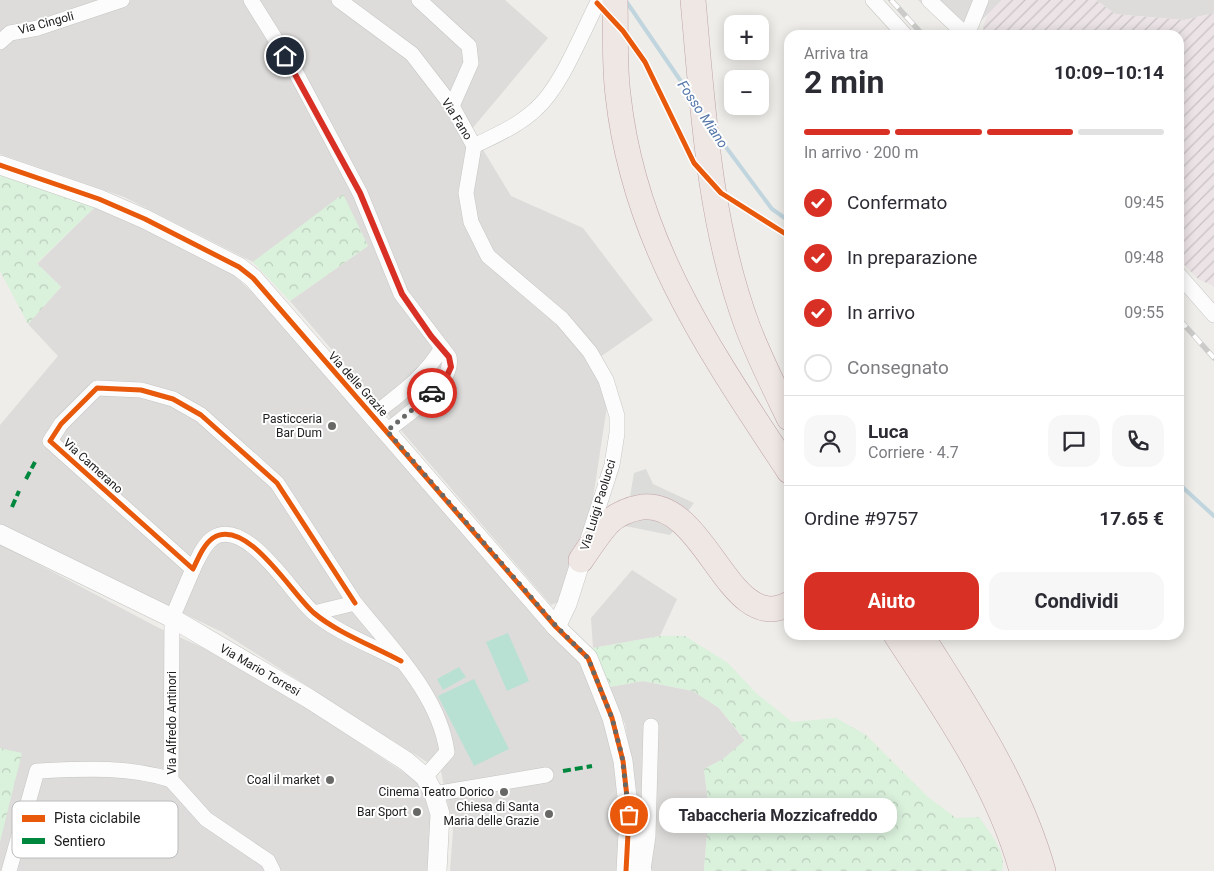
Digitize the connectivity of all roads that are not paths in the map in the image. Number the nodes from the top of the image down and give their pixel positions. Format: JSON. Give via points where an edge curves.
{"nodes":[{"id":1,"x":122,"y":0,"type":"edge"},
{"id":2,"x":251,"y":0,"type":"edge"},
{"id":3,"x":339,"y":0,"type":"edge"},
{"id":4,"x":418,"y":0,"type":"edge"},
{"id":5,"x":599,"y":0,"type":"edge"},
{"id":6,"x":615,"y":0,"type":"edge"},
{"id":7,"x":693,"y":0,"type":"edge"},
{"id":8,"x":874,"y":0,"type":"edge"},
{"id":9,"x":929,"y":0,"type":"edge"},
{"id":10,"x":981,"y":0,"type":"edge"},
{"id":11,"x":901,"y":30,"type":"edge"},
{"id":12,"x":962,"y":30,"type":"edge"},
{"id":13,"x":969,"y":30,"type":"edge"},
{"id":14,"x":0,"y":42,"type":"edge"},
{"id":15,"x":452,"y":106,"type":"junction"},
{"id":16,"x":474,"y":146,"type":"junction"},
{"id":17,"x":0,"y":165,"type":"edge"},
{"id":18,"x":1184,"y":281,"type":"edge"},
{"id":19,"x":1214,"y":315,"type":"edge"},
{"id":20,"x":442,"y":348,"type":"junction"},
{"id":21,"x":606,"y":380,"type":"joint"},
{"id":22,"x":417,"y":381,"type":"junction"},
{"id":23,"x":430,"y":395,"type":"junction"},
{"id":24,"x":745,"y":404,"type":"junction"},
{"id":25,"x":784,"y":407,"type":"edge"},
{"id":26,"x":373,"y":415,"type":"junction"},
{"id":27,"x":387,"y":431,"type":"junction"},
{"id":28,"x":784,"y":463,"type":"edge"},
{"id":29,"x":784,"y":478,"type":"edge"},
{"id":30,"x":0,"y":534,"type":"edge"},
{"id":31,"x":581,"y":560,"type":"junction"},
{"id":32,"x":192,"y":570,"type":"junction"},
{"id":33,"x":355,"y":603,"type":"junction"},
{"id":34,"x":784,"y":606,"type":"edge"},
{"id":35,"x":314,"y":613,"type":"junction"},
{"id":36,"x":172,"y":618,"type":"junction"},
{"id":37,"x":556,"y":626,"type":"junction"},
{"id":38,"x":899,"y":640,"type":"edge"},
{"id":39,"x":923,"y":640,"type":"edge"},
{"id":40,"x":401,"y":661,"type":"junction"},
{"id":41,"x":650,"y":726,"type":"dead end"},
{"id":42,"x":546,"y":774,"type":"dead end"},
{"id":43,"x":424,"y":777,"type":"junction"},
{"id":44,"x":171,"y":780,"type":"junction"},
{"id":45,"x":434,"y":794,"type":"junction"},
{"id":46,"x":29,"y":801,"type":"edge"},
{"id":47,"x":629,"y":815,"type":"junction"},
{"id":48,"x":641,"y":836,"type":"junction"},
{"id":49,"x":14,"y":858,"type":"edge"},
{"id":50,"x":1030,"y":862,"type":"edge"},
{"id":51,"x":10,"y":871,"type":"edge"},
{"id":52,"x":273,"y":871,"type":"edge"},
{"id":53,"x":437,"y":871,"type":"edge"},
{"id":54,"x":626,"y":871,"type":"edge"},
{"id":55,"x":643,"y":871,"type":"edge"}],
"edges":[{"from":1,"to":14,"type":"street","name":"Via Cingoli","via":[[38,28],[10,33]]},
{"from":2,"to":20,"type":"street","via":[[294,69],[360,193],[402,294]]},
{"from":3,"to":15,"type":"street","name":"Via Fano","via":[[412,54]]},
{"from":4,"to":15,"type":"street","via":[[469,46],[472,63]]},
{"from":5,"to":16,"type":"street","via":[[558,80],[538,108],[510,128]]},
{"from":6,"to":24,"type":"highway","via":[[618,94],[642,208],[674,285]]},
{"from":7,"to":25,"type":"highway","via":[[711,173],[722,236],[748,329]]},
{"from":8,"to":11,"type":"street"},
{"from":9,"to":12,"type":"street"},
{"from":10,"to":13,"type":"street"},
{"from":15,"to":16,"type":"street","name":"Via Fano"},
{"from":16,"to":21,"type":"street","name":"Via Fano","via":[[466,193],[472,222],[488,256],[562,320],[590,352]]},
{"from":17,"to":26,"type":"street","name":"Via delle Grazie","via":[[99,199],[239,267],[253,278]]},
{"from":18,"to":19,"type":"street"},
{"from":20,"to":22,"type":"street","via":[[430,368]]},
{"from":20,"to":23,"type":"street","via":[[451,367],[444,382]]},
{"from":21,"to":31,"type":"street","name":"Via Luigi Paolucci","via":[[615,407],[617,433],[612,465]]},
{"from":22,"to":23,"type":"street"},
{"from":22,"to":26,"type":"street"},
{"from":23,"to":27,"type":"street"},
{"from":24,"to":28,"type":"highway"},
{"from":24,"to":29,"type":"highway"},
{"from":26,"to":27,"type":"street","name":"Via delle Grazie"},
{"from":27,"to":37,"type":"street","name":"Via delle Grazie"},
{"from":30,"to":36,"type":"street","name":"Via Mario Torresi"},
{"from":31,"to":34,"type":"highway","via":[[610,522],[634,508],[646,507],[670,514],[694,534],[747,601],[762,608]]},
{"from":31,"to":37,"type":"street","name":"Via Luigi Paolucci"},
{"from":32,"to":33,"type":"street","name":"Via Camerano","via":[[50,441],[97,388],[141,390],[173,399],[201,415],[277,483]]},
{"from":32,"to":35,"type":"street","name":"Via Camerano","via":[[214,537],[240,539],[256,547]]},
{"from":32,"to":36,"type":"street","name":"Via Camerano"},
{"from":33,"to":35,"type":"street"},
{"from":33,"to":40,"type":"street","name":"Via Camerano"},
{"from":35,"to":40,"type":"street","name":"Via Camerano"},
{"from":36,"to":43,"type":"street","name":"Via Mario Torresi","via":[[333,713],[406,760]]},
{"from":36,"to":44,"type":"street","name":"Via Alfredo Antinori"},
{"from":37,"to":47,"type":"street","name":"Via delle Grazie","via":[[588,658],[605,701],[622,756]]},
{"from":38,"to":50,"type":"highway","via":[[969,748]]},
{"from":39,"to":50,"type":"highway","via":[[1005,775]]},
{"from":40,"to":43,"type":"street","name":"Via Camerano","via":[[423,691],[444,732],[447,752]]},
{"from":41,"to":48,"type":"street"},
{"from":42,"to":45,"type":"street"},
{"from":43,"to":45,"type":"street","name":"Via Mario Torresi"},
{"from":44,"to":46,"type":"street","via":[[153,774],[129,772],[37,771]]},
{"from":44,"to":52,"type":"street","name":"Via Alfredo Antinori","via":[[206,819],[268,861]]},
{"from":45,"to":53,"type":"street","name":"Via Mario Torresi","via":[[440,814]]},
{"from":47,"to":48,"type":"street"},
{"from":47,"to":54,"type":"street","name":"Via delle Grazie"},
{"from":48,"to":55,"type":"street"},
{"from":49,"to":51,"type":"street"}]}
